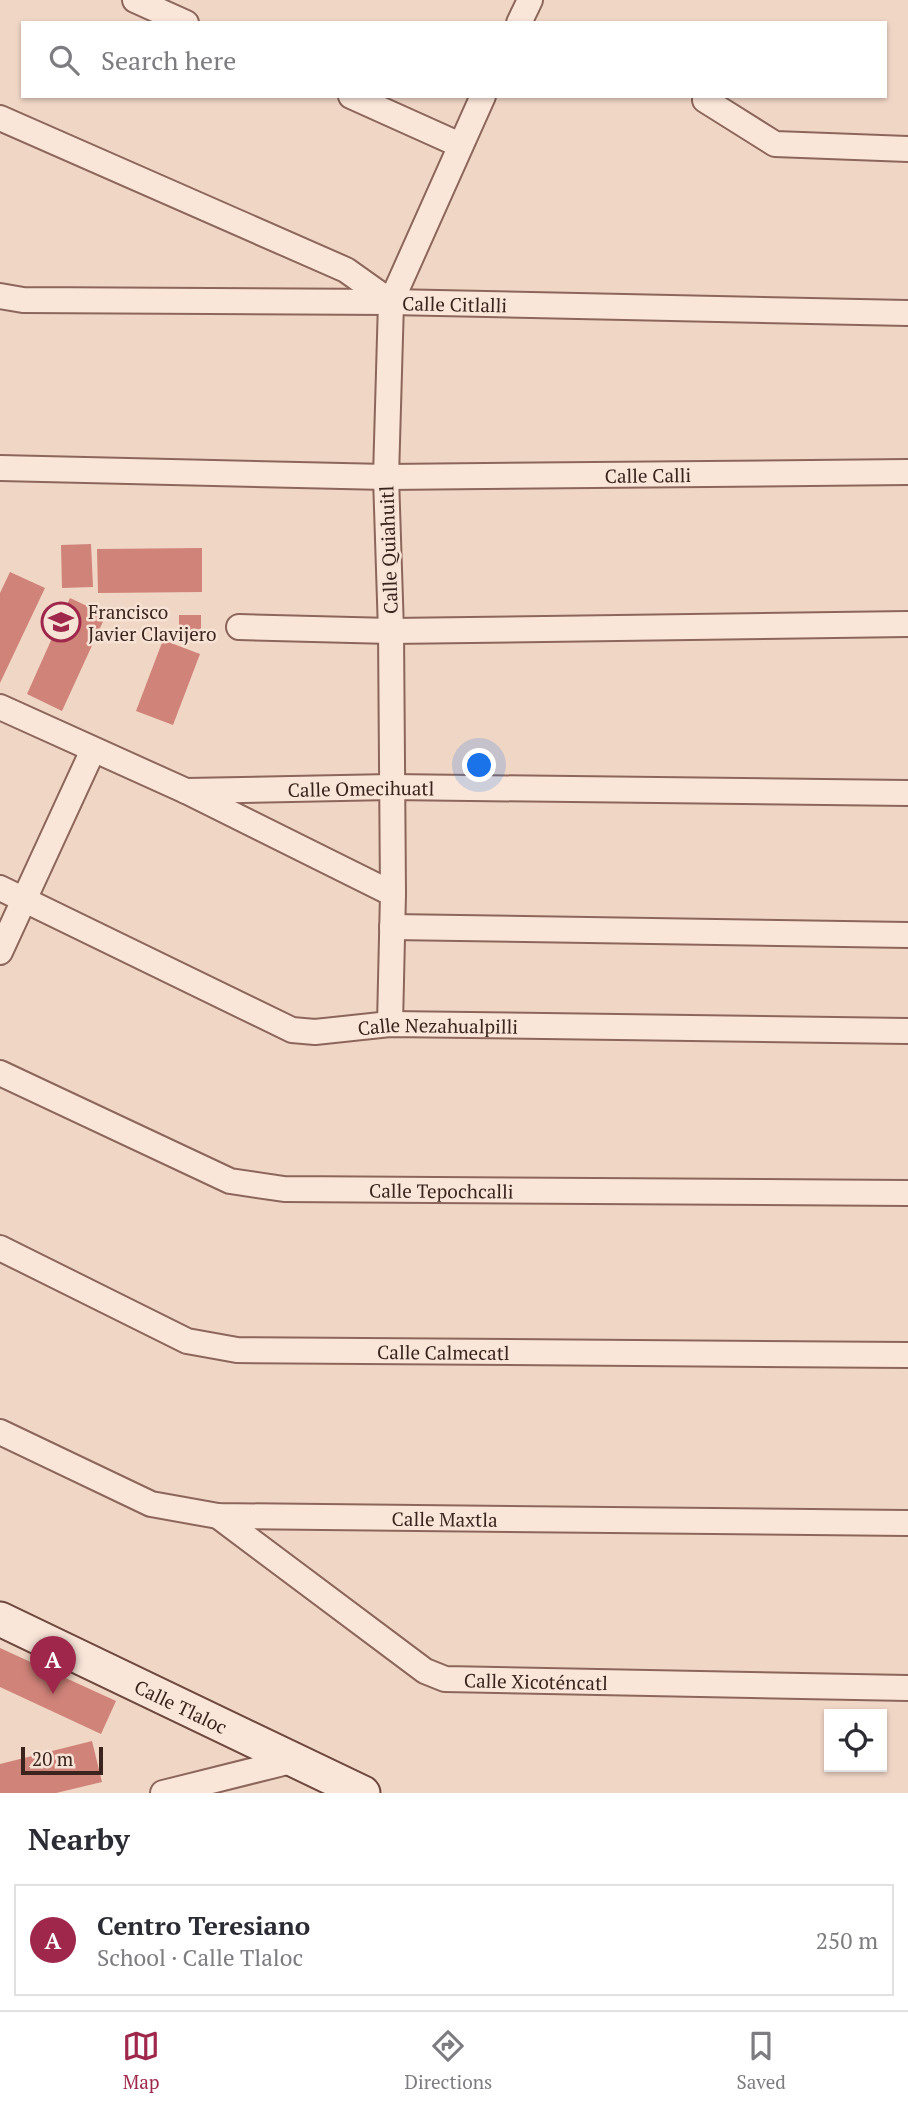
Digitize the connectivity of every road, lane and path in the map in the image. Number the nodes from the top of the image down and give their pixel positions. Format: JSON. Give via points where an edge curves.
{"nodes":[{"id":1,"x":135,"y":0,"type":"edge"},
{"id":2,"x":530,"y":0,"type":"edge"},
{"id":3,"x":182,"y":21,"type":"edge"},
{"id":4,"x":520,"y":21,"type":"edge"},
{"id":5,"x":355,"y":98,"type":"edge"},
{"id":6,"x":482,"y":98,"type":"edge"},
{"id":7,"x":705,"y":100,"type":"dead end"},
{"id":8,"x":0,"y":118,"type":"edge"},
{"id":9,"x":460,"y":145,"type":"junction"},
{"id":10,"x":908,"y":149,"type":"edge"},
{"id":11,"x":0,"y":296,"type":"edge"},
{"id":12,"x":391,"y":302,"type":"junction"},
{"id":13,"x":908,"y":313,"type":"edge"},
{"id":14,"x":0,"y":468,"type":"edge"},
{"id":15,"x":908,"y":472,"type":"edge"},
{"id":16,"x":386,"y":477,"type":"junction"},
{"id":17,"x":908,"y":624,"type":"edge"},
{"id":18,"x":239,"y":627,"type":"dead end"},
{"id":19,"x":391,"y":631,"type":"junction"},
{"id":20,"x":0,"y":707,"type":"edge"},
{"id":21,"x":93,"y":750,"type":"junction"},
{"id":22,"x":391,"y":787,"type":"junction"},
{"id":23,"x":186,"y":791,"type":"junction"},
{"id":24,"x":908,"y":793,"type":"edge"},
{"id":25,"x":0,"y":888,"type":"edge"},
{"id":26,"x":393,"y":894,"type":"junction"},
{"id":27,"x":24,"y":899,"type":"junction"},
{"id":28,"x":392,"y":927,"type":"junction"},
{"id":29,"x":908,"y":935,"type":"edge"},
{"id":30,"x":0,"y":952,"type":"edge"},
{"id":31,"x":390,"y":1024,"type":"junction"},
{"id":32,"x":908,"y":1031,"type":"edge"},
{"id":33,"x":0,"y":1073,"type":"edge"},
{"id":34,"x":908,"y":1193,"type":"edge"},
{"id":35,"x":0,"y":1248,"type":"edge"},
{"id":36,"x":908,"y":1355,"type":"edge"},
{"id":37,"x":0,"y":1432,"type":"edge"},
{"id":38,"x":218,"y":1516,"type":"junction"},
{"id":39,"x":908,"y":1523,"type":"edge"},
{"id":40,"x":0,"y":1619,"type":"edge"},
{"id":41,"x":908,"y":1688,"type":"edge"},
{"id":42,"x":295,"y":1760,"type":"junction"},
{"id":43,"x":358,"y":1792,"type":"edge"},
{"id":44,"x":163,"y":1793,"type":"edge"}],
"edges":[{"from":1,"to":3,"type":"street"},
{"from":2,"to":4,"type":"street"},
{"from":5,"to":9,"type":"street"},
{"from":6,"to":9,"type":"street","name":"Calle Quiahuitl"},
{"from":7,"to":10,"type":"street","via":[[775,144]]},
{"from":8,"to":12,"type":"street","via":[[346,270]]},
{"from":9,"to":12,"type":"street","name":"Calle Quiahuitl"},
{"from":11,"to":12,"type":"street","name":"Calle Citlalli","via":[[23,300]]},
{"from":12,"to":13,"type":"street","name":"Calle Citlalli"},
{"from":12,"to":16,"type":"street","name":"Calle Quiahuitl"},
{"from":14,"to":16,"type":"street","name":"Calle Calli"},
{"from":15,"to":16,"type":"street","name":"Calle Calli"},
{"from":16,"to":19,"type":"street","name":"Calle Quiahuitl"},
{"from":17,"to":19,"type":"street"},
{"from":18,"to":19,"type":"street"},
{"from":19,"to":22,"type":"street","name":"Calle Quiahuitl"},
{"from":20,"to":21,"type":"street","name":"Calle Omecihuatl"},
{"from":21,"to":23,"type":"street","name":"Calle Omecihuatl"},
{"from":21,"to":27,"type":"street"},
{"from":22,"to":23,"type":"street","name":"Calle Omecihuatl"},
{"from":22,"to":24,"type":"street","name":"Calle Omecihuatl"},
{"from":22,"to":26,"type":"street","name":"Calle Quiahuitl"},
{"from":23,"to":26,"type":"street"},
{"from":25,"to":27,"type":"street","name":"Calle Nezahualpilli"},
{"from":26,"to":28,"type":"street","name":"Calle Quiahuitl"},
{"from":27,"to":30,"type":"street"},
{"from":27,"to":31,"type":"street","name":"Calle Nezahualpilli","via":[[292,1030]]},
{"from":28,"to":29,"type":"street"},
{"from":28,"to":31,"type":"street","name":"Calle Quiahuitl"},
{"from":31,"to":32,"type":"street","name":"Calle Nezahualpilli"},
{"from":33,"to":34,"type":"street","name":"Calle Tepochcalli","via":[[230,1181],[284,1189]]},
{"from":35,"to":36,"type":"street","name":"Calle Calmecatl","via":[[187,1341],[237,1350]]},
{"from":37,"to":38,"type":"street","name":"Calle Maxtla","via":[[151,1504]]},
{"from":38,"to":39,"type":"street","name":"Calle Maxtla"},
{"from":38,"to":41,"type":"street","name":"Calle Xicoténcatl","via":[[425,1671],[445,1679]]},
{"from":40,"to":42,"type":"street","name":"Calle Tlaloc"},
{"from":42,"to":43,"type":"street","name":"Calle Tlaloc"},
{"from":42,"to":44,"type":"street"}]}
